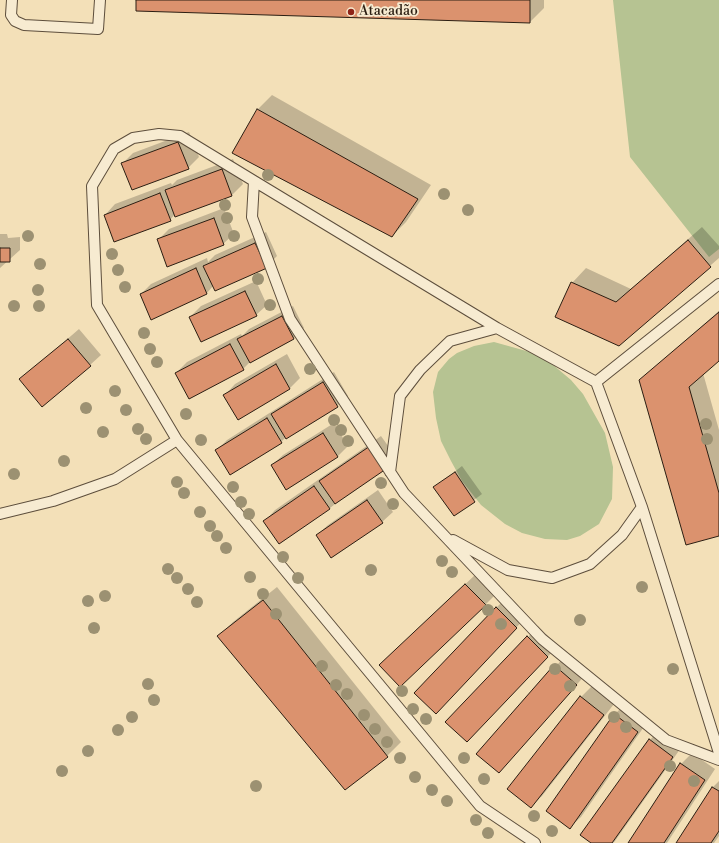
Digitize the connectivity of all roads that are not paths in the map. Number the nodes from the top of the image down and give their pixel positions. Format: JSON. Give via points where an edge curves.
{"nodes":[{"id":1,"x":12,"y":0,"type":"edge"},
{"id":2,"x":100,"y":0,"type":"edge"},
{"id":3,"x":254,"y":181,"type":"junction"},
{"id":4,"x":719,"y":284,"type":"edge"},
{"id":5,"x":497,"y":328,"type":"junction"},
{"id":6,"x":596,"y":382,"type":"junction"},
{"id":7,"x":177,"y":440,"type":"junction"},
{"id":8,"x":390,"y":472,"type":"junction"},
{"id":9,"x":642,"y":507,"type":"junction"},
{"id":10,"x":0,"y":514,"type":"edge"},
{"id":11,"x":444,"y":536,"type":"junction"},
{"id":12,"x":719,"y":752,"type":"edge"},
{"id":13,"x":719,"y":760,"type":"edge"},
{"id":14,"x":535,"y":843,"type":"edge"}],
"edges":[{"from":1,"to":2,"type":"lane","via":[[11,15],[15,21],[24,25],[98,30]]},
{"from":3,"to":5,"type":"lane"},
{"from":3,"to":7,"type":"lane","via":[[180,136],[158,134],[133,138],[114,149],[92,186],[97,305]]},
{"from":3,"to":8,"type":"lane","via":[[252,217],[290,319]]},
{"from":4,"to":6,"type":"lane"},
{"from":5,"to":6,"type":"lane"},
{"from":5,"to":8,"type":"lane","via":[[450,341],[420,370],[400,396]]},
{"from":6,"to":9,"type":"lane"},
{"from":7,"to":10,"type":"lane","via":[[115,479],[53,501]]},
{"from":7,"to":14,"type":"lane","via":[[480,806]]},
{"from":8,"to":11,"type":"lane","via":[[404,493]]},
{"from":9,"to":11,"type":"lane","via":[[622,535],[590,564],[552,578],[508,570]]},
{"from":9,"to":12,"type":"lane"},
{"from":11,"to":13,"type":"lane","via":[[542,639],[660,736]]}]}
